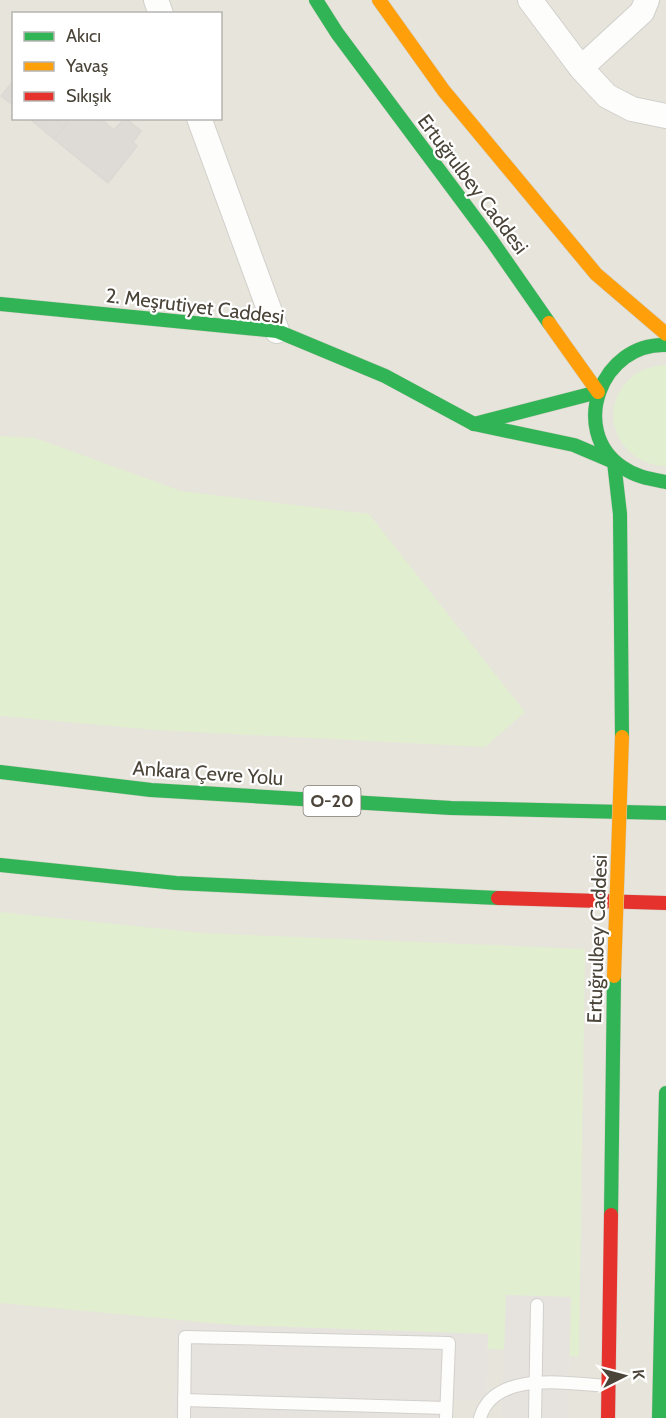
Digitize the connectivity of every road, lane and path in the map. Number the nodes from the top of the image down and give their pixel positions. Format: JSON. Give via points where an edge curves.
{"nodes":[{"id":1,"x":316,"y":0,"type":"edge"},
{"id":2,"x":379,"y":0,"type":"edge"},
{"id":3,"x":530,"y":0,"type":"edge"},
{"id":4,"x":647,"y":0,"type":"edge"},
{"id":5,"x":581,"y":68,"type":"junction"},
{"id":6,"x":666,"y":116,"type":"edge"},
{"id":7,"x":200,"y":120,"type":"edge"},
{"id":8,"x":0,"y":304,"type":"edge"},
{"id":9,"x":277,"y":332,"type":"junction"},
{"id":10,"x":666,"y":334,"type":"edge"},
{"id":11,"x":666,"y":345,"type":"edge"},
{"id":12,"x":598,"y":392,"type":"junction"},
{"id":13,"x":474,"y":424,"type":"junction"},
{"id":14,"x":614,"y":462,"type":"junction"},
{"id":15,"x":666,"y":482,"type":"edge"},
{"id":16,"x":0,"y":772,"type":"edge"},
{"id":17,"x":666,"y":813,"type":"edge"},
{"id":18,"x":0,"y":865,"type":"edge"},
{"id":19,"x":666,"y":903,"type":"edge"},
{"id":20,"x":666,"y":1092,"type":"edge"},
{"id":21,"x":537,"y":1305,"type":"dead end"},
{"id":22,"x":663,"y":1335,"type":"edge"},
{"id":23,"x":537,"y":1383,"type":"junction"},
{"id":24,"x":609,"y":1386,"type":"junction"},
{"id":25,"x":184,"y":1400,"type":"junction"},
{"id":26,"x":446,"y":1413,"type":"edge"},
{"id":27,"x":184,"y":1418,"type":"edge"},
{"id":28,"x":480,"y":1418,"type":"edge"},
{"id":29,"x":535,"y":1418,"type":"edge"},
{"id":30,"x":608,"y":1418,"type":"edge"},
{"id":31,"x":659,"y":1418,"type":"edge"}],
"edges":[{"from":1,"to":12,"type":"main road","name":"Ertuğrulbey Caddesi"},
{"from":2,"to":10,"type":"main road","name":"Ertuğrulbey Caddesi","via":[[444,91],[596,274]]},
{"from":3,"to":5,"type":"street"},
{"from":4,"to":5,"type":"street","via":[[642,12]]},
{"from":5,"to":6,"type":"street","via":[[608,96],[632,109]]},
{"from":7,"to":9,"type":"street"},
{"from":8,"to":9,"type":"main road","name":"2. Meşrutiyet Caddesi"},
{"from":9,"to":13,"type":"main road","name":"2. Meşrutiyet Caddesi","via":[[385,376]]},
{"from":11,"to":12,"type":"main road","name":"Ertuğrulbey Caddesi","via":[[639,348],[621,359]]},
{"from":12,"to":13,"type":"main road"},
{"from":12,"to":14,"type":"main road","name":"Ertuğrulbey Caddesi","via":[[596,429]]},
{"from":13,"to":14,"type":"main road","name":"2. Meşrutiyet Caddesi","via":[[574,445]]},
{"from":14,"to":15,"type":"main road","name":"Ertuğrulbey Caddesi","via":[[631,475]]},
{"from":14,"to":24,"type":"main road","name":"Ertuğrulbey Caddesi","bridge":true,"via":[[620,514],[622,737],[614,976]]},
{"from":16,"to":17,"type":"main road","name":"Ankara Çevre Yolu","number":"O-20","via":[[174,791],[451,808]]},
{"from":18,"to":19,"type":"main road","via":[[176,883]]},
{"from":20,"to":22,"type":"main road"},
{"from":21,"to":23,"type":"lane"},
{"from":22,"to":31,"type":"main road"},
{"from":23,"to":24,"type":"lane"},
{"from":23,"to":28,"type":"lane","via":[[502,1391],[490,1400]]},
{"from":23,"to":29,"type":"lane"},
{"from":24,"to":30,"type":"main road","name":"Ertuğrulbey Caddesi"},
{"from":25,"to":26,"type":"lane"},
{"from":25,"to":26,"type":"lane","via":[[185,1337],[449,1343]]},
{"from":25,"to":27,"type":"lane"}]}
